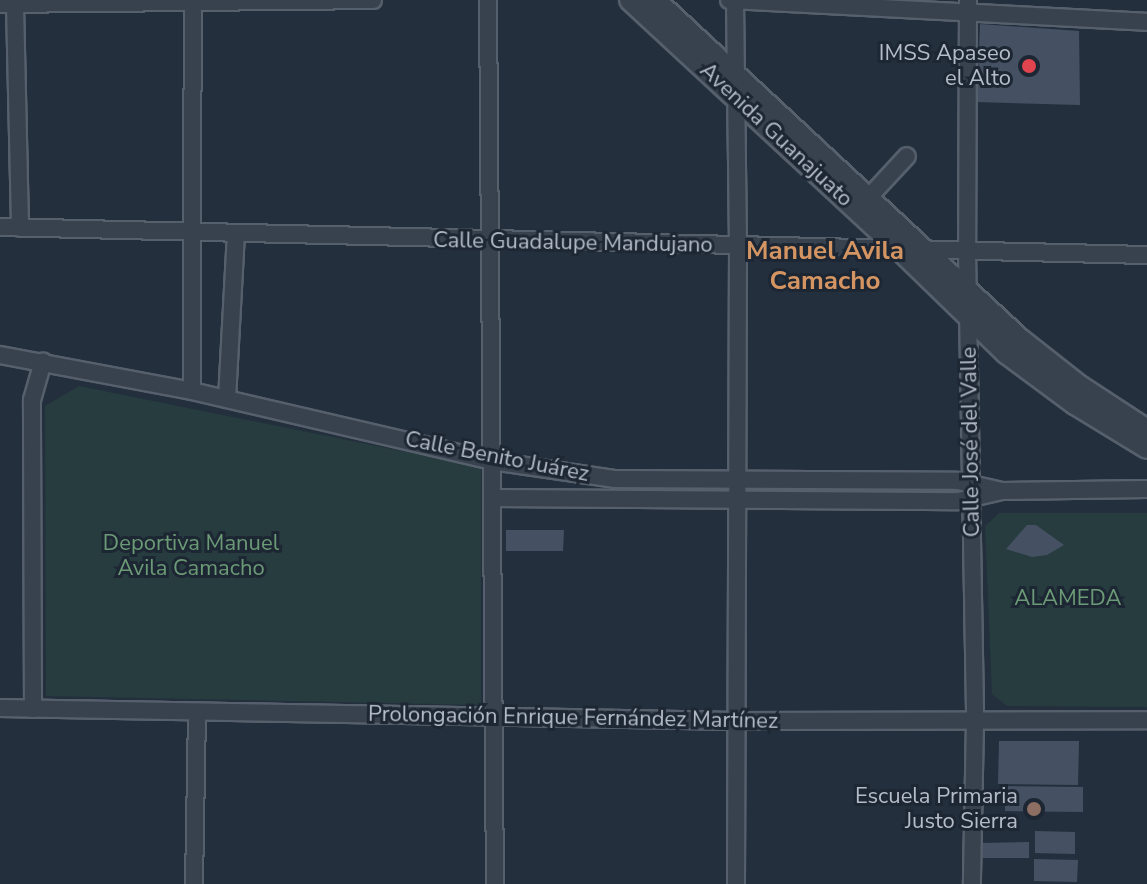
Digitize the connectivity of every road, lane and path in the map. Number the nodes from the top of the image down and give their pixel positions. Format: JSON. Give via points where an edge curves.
{"nodes":[{"id":1,"x":373,"y":0,"type":"edge"},
{"id":2,"x":488,"y":0,"type":"edge"},
{"id":3,"x":630,"y":0,"type":"edge"},
{"id":4,"x":655,"y":0,"type":"edge"},
{"id":5,"x":729,"y":0,"type":"edge"},
{"id":6,"x":735,"y":0,"type":"edge"},
{"id":7,"x":59,"y":2,"type":"edge"},
{"id":8,"x":193,"y":2,"type":"edge"},
{"id":9,"x":7,"y":4,"type":"edge"},
{"id":10,"x":968,"y":6,"type":"edge"},
{"id":11,"x":1147,"y":22,"type":"edge"},
{"id":12,"x":737,"y":78,"type":"junction"},
{"id":13,"x":737,"y":101,"type":"junction"},
{"id":14,"x":907,"y":156,"type":"dead end"},
{"id":15,"x":870,"y":196,"type":"junction"},
{"id":16,"x":0,"y":227,"type":"edge"},
{"id":17,"x":20,"y":228,"type":"junction"},
{"id":18,"x":191,"y":232,"type":"junction"},
{"id":19,"x":236,"y":234,"type":"junction"},
{"id":20,"x":492,"y":242,"type":"junction"},
{"id":21,"x":738,"y":246,"type":"junction"},
{"id":22,"x":900,"y":250,"type":"junction"},
{"id":23,"x":927,"y":250,"type":"junction"},
{"id":24,"x":967,"y":252,"type":"junction"},
{"id":25,"x":1147,"y":255,"type":"edge"},
{"id":26,"x":969,"y":292,"type":"junction"},
{"id":27,"x":969,"y":317,"type":"junction"},
{"id":28,"x":0,"y":355,"type":"edge"},
{"id":29,"x":43,"y":362,"type":"junction"},
{"id":30,"x":192,"y":391,"type":"junction"},
{"id":31,"x":227,"y":399,"type":"junction"},
{"id":32,"x":1147,"y":430,"type":"edge"},
{"id":33,"x":1147,"y":448,"type":"edge"},
{"id":34,"x":492,"y":461,"type":"junction"},
{"id":35,"x":736,"y":480,"type":"junction"},
{"id":36,"x":1147,"y":489,"type":"edge"},
{"id":37,"x":972,"y":490,"type":"junction"},
{"id":38,"x":493,"y":498,"type":"junction"},
{"id":39,"x":736,"y":499,"type":"junction"},
{"id":40,"x":0,"y":708,"type":"edge"},
{"id":41,"x":33,"y":709,"type":"junction"},
{"id":42,"x":197,"y":712,"type":"junction"},
{"id":43,"x":495,"y":719,"type":"junction"},
{"id":44,"x":1147,"y":720,"type":"edge"},
{"id":45,"x":736,"y":721,"type":"junction"},
{"id":46,"x":975,"y":721,"type":"junction"},
{"id":47,"x":194,"y":884,"type":"edge"},
{"id":48,"x":495,"y":884,"type":"edge"},
{"id":49,"x":736,"y":884,"type":"edge"},
{"id":50,"x":972,"y":884,"type":"edge"}],
"edges":[{"from":1,"to":8,"type":"street"},
{"from":2,"to":20,"type":"street"},
{"from":3,"to":13,"type":"street","name":"Avenida Guanajuato"},
{"from":4,"to":12,"type":"street","name":"Avenida Guanajuato"},
{"from":5,"to":6,"type":"street"},
{"from":6,"to":10,"type":"street"},
{"from":6,"to":12,"type":"street"},
{"from":7,"to":8,"type":"street"},
{"from":7,"to":9,"type":"street"},
{"from":8,"to":18,"type":"street"},
{"from":9,"to":17,"type":"street"},
{"from":10,"to":11,"type":"street"},
{"from":10,"to":24,"type":"street","name":"Calle José del Valle"},
{"from":12,"to":13,"type":"street"},
{"from":12,"to":15,"type":"street","name":"Avenida Guanajuato"},
{"from":13,"to":21,"type":"street"},
{"from":13,"to":22,"type":"street","name":"Avenida Guanajuato"},
{"from":14,"to":15,"type":"street"},
{"from":15,"to":23,"type":"street","name":"Avenida Guanajuato"},
{"from":16,"to":17,"type":"street","name":"Calle Guadalupe Mandujano"},
{"from":17,"to":18,"type":"street","name":"Calle Guadalupe Mandujano"},
{"from":18,"to":19,"type":"street","name":"Calle Guadalupe Mandujano"},
{"from":18,"to":30,"type":"street"},
{"from":19,"to":20,"type":"street","name":"Calle Guadalupe Mandujano"},
{"from":19,"to":31,"type":"street"},
{"from":20,"to":21,"type":"street","name":"Calle Guadalupe Mandujano"},
{"from":20,"to":34,"type":"street"},
{"from":21,"to":22,"type":"street","name":"Calle Guadalupe Mandujano"},
{"from":21,"to":35,"type":"street"},
{"from":22,"to":23,"type":"street","name":"Calle Guadalupe Mandujano"},
{"from":22,"to":27,"type":"street","name":"Avenida Guanajuato"},
{"from":23,"to":24,"type":"street","name":"Calle Guadalupe Mandujano"},
{"from":23,"to":26,"type":"street","name":"Avenida Guanajuato"},
{"from":24,"to":25,"type":"street","name":"Calle Guadalupe Mandujano"},
{"from":24,"to":26,"type":"street","name":"Calle José del Valle"},
{"from":26,"to":27,"type":"street","name":"Calle José del Valle"},
{"from":26,"to":32,"type":"street","name":"Avenida Guanajuato","via":[[1081,387]]},
{"from":27,"to":33,"type":"street","name":"Avenida Guanajuato","via":[[1006,353],[1075,404]]},
{"from":27,"to":37,"type":"street","name":"Calle José del Valle"},
{"from":28,"to":29,"type":"street","name":"Calle Benito Juárez"},
{"from":29,"to":30,"type":"street","name":"Calle Benito Juárez"},
{"from":29,"to":41,"type":"street","via":[[32,400]]},
{"from":30,"to":31,"type":"street","name":"Calle Benito Juárez"},
{"from":31,"to":34,"type":"street","name":"Calle Benito Juárez"},
{"from":34,"to":35,"type":"street","name":"Calle Benito Juárez","via":[[616,479]]},
{"from":34,"to":38,"type":"street"},
{"from":35,"to":37,"type":"street","name":"Calle Benito Juárez"},
{"from":35,"to":39,"type":"street"},
{"from":36,"to":37,"type":"street","name":"Calle Benito Juárez"},
{"from":37,"to":39,"type":"street","name":"Calle Benito Juárez","via":[[959,501]]},
{"from":37,"to":46,"type":"street","name":"Calle José del Valle"},
{"from":38,"to":39,"type":"street","name":"Calle Benito Juárez"},
{"from":38,"to":43,"type":"street"},
{"from":39,"to":45,"type":"street"},
{"from":40,"to":41,"type":"street","name":"Prolongación Enrique Fernández Martínez"},
{"from":41,"to":42,"type":"street","name":"Prolongación Enrique Fernández Martínez"},
{"from":42,"to":43,"type":"street","name":"Prolongación Enrique Fernández Martínez"},
{"from":42,"to":47,"type":"street"},
{"from":43,"to":45,"type":"street","name":"Prolongación Enrique Fernández Martínez"},
{"from":43,"to":48,"type":"street"},
{"from":44,"to":46,"type":"street","name":"Prolongación Enrique Fernández Martínez"},
{"from":45,"to":46,"type":"street","name":"Prolongación Enrique Fernández Martínez"},
{"from":45,"to":49,"type":"street"},
{"from":46,"to":50,"type":"street","name":"Calle José del Valle"}]}
